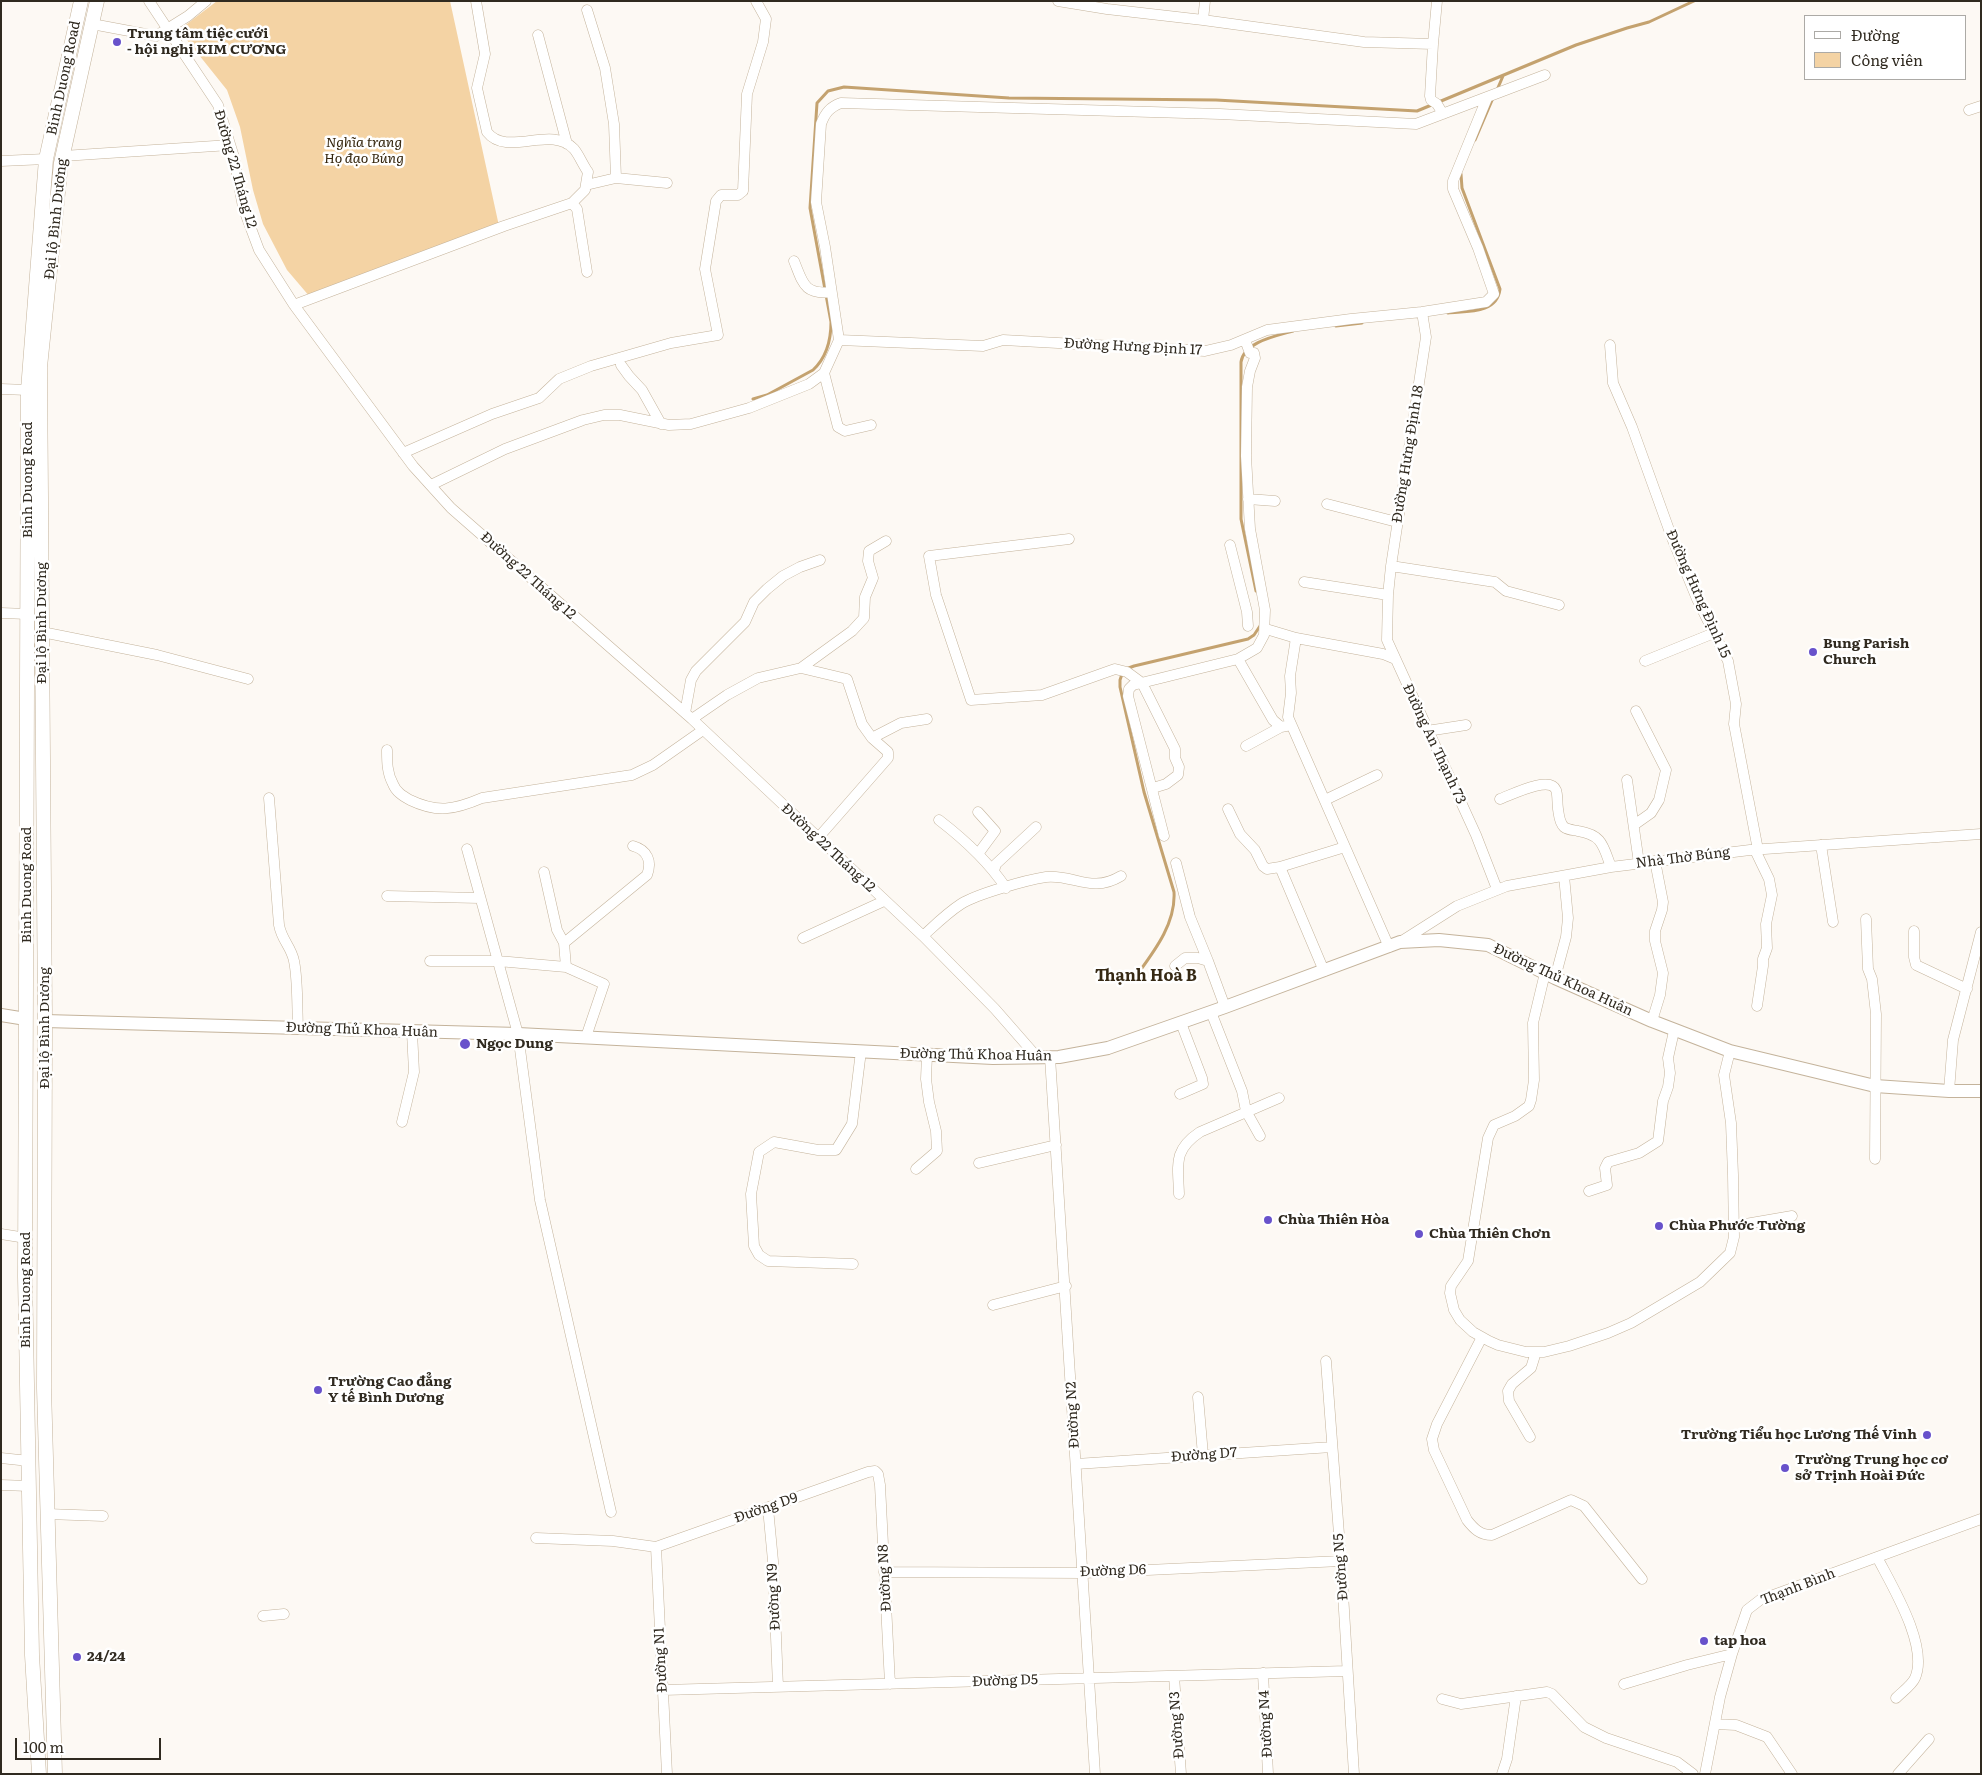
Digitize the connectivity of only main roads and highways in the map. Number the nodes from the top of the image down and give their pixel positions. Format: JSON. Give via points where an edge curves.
{"nodes":[{"id":1,"x":81,"y":1,"type":"edge"},
{"id":2,"x":97,"y":1,"type":"edge"},
{"id":3,"x":1,"y":1015,"type":"edge"},
{"id":4,"x":26,"y":1019,"type":"junction"},
{"id":5,"x":46,"y":1020,"type":"junction"},
{"id":6,"x":1981,"y":1091,"type":"edge"},
{"id":7,"x":30,"y":1536,"type":"junction"},
{"id":8,"x":48,"y":1540,"type":"junction"},
{"id":9,"x":39,"y":1774,"type":"edge"},
{"id":10,"x":54,"y":1774,"type":"edge"}],
"edges":[{"from":1,"to":4,"type":"highway","name":"Binh Duong Road","via":[[46,159],[28,390]]},
{"from":2,"to":5,"type":"highway","name":"Đại lộ Bình Dương","via":[[63,156],[40,367]]},
{"from":3,"to":4,"type":"main road"},
{"from":4,"to":5,"type":"highway"},
{"from":4,"to":7,"type":"highway","name":"Binh Duong Road"},
{"from":5,"to":6,"type":"main road","name":"Đường Thủ Khoa Huân","via":[[518,1034],[993,1058],[1044,1057],[1108,1048],[1395,944],[1439,940],[1488,945],[1674,1031],[1730,1051],[1875,1086]]},
{"from":5,"to":8,"type":"highway","name":"Binh Duong Road","via":[[44,1360]]},
{"from":7,"to":8,"type":"highway"},
{"from":7,"to":9,"type":"highway","name":"Binh Duong Road"},
{"from":8,"to":10,"type":"highway","name":"Binh Duong Road"}]}
